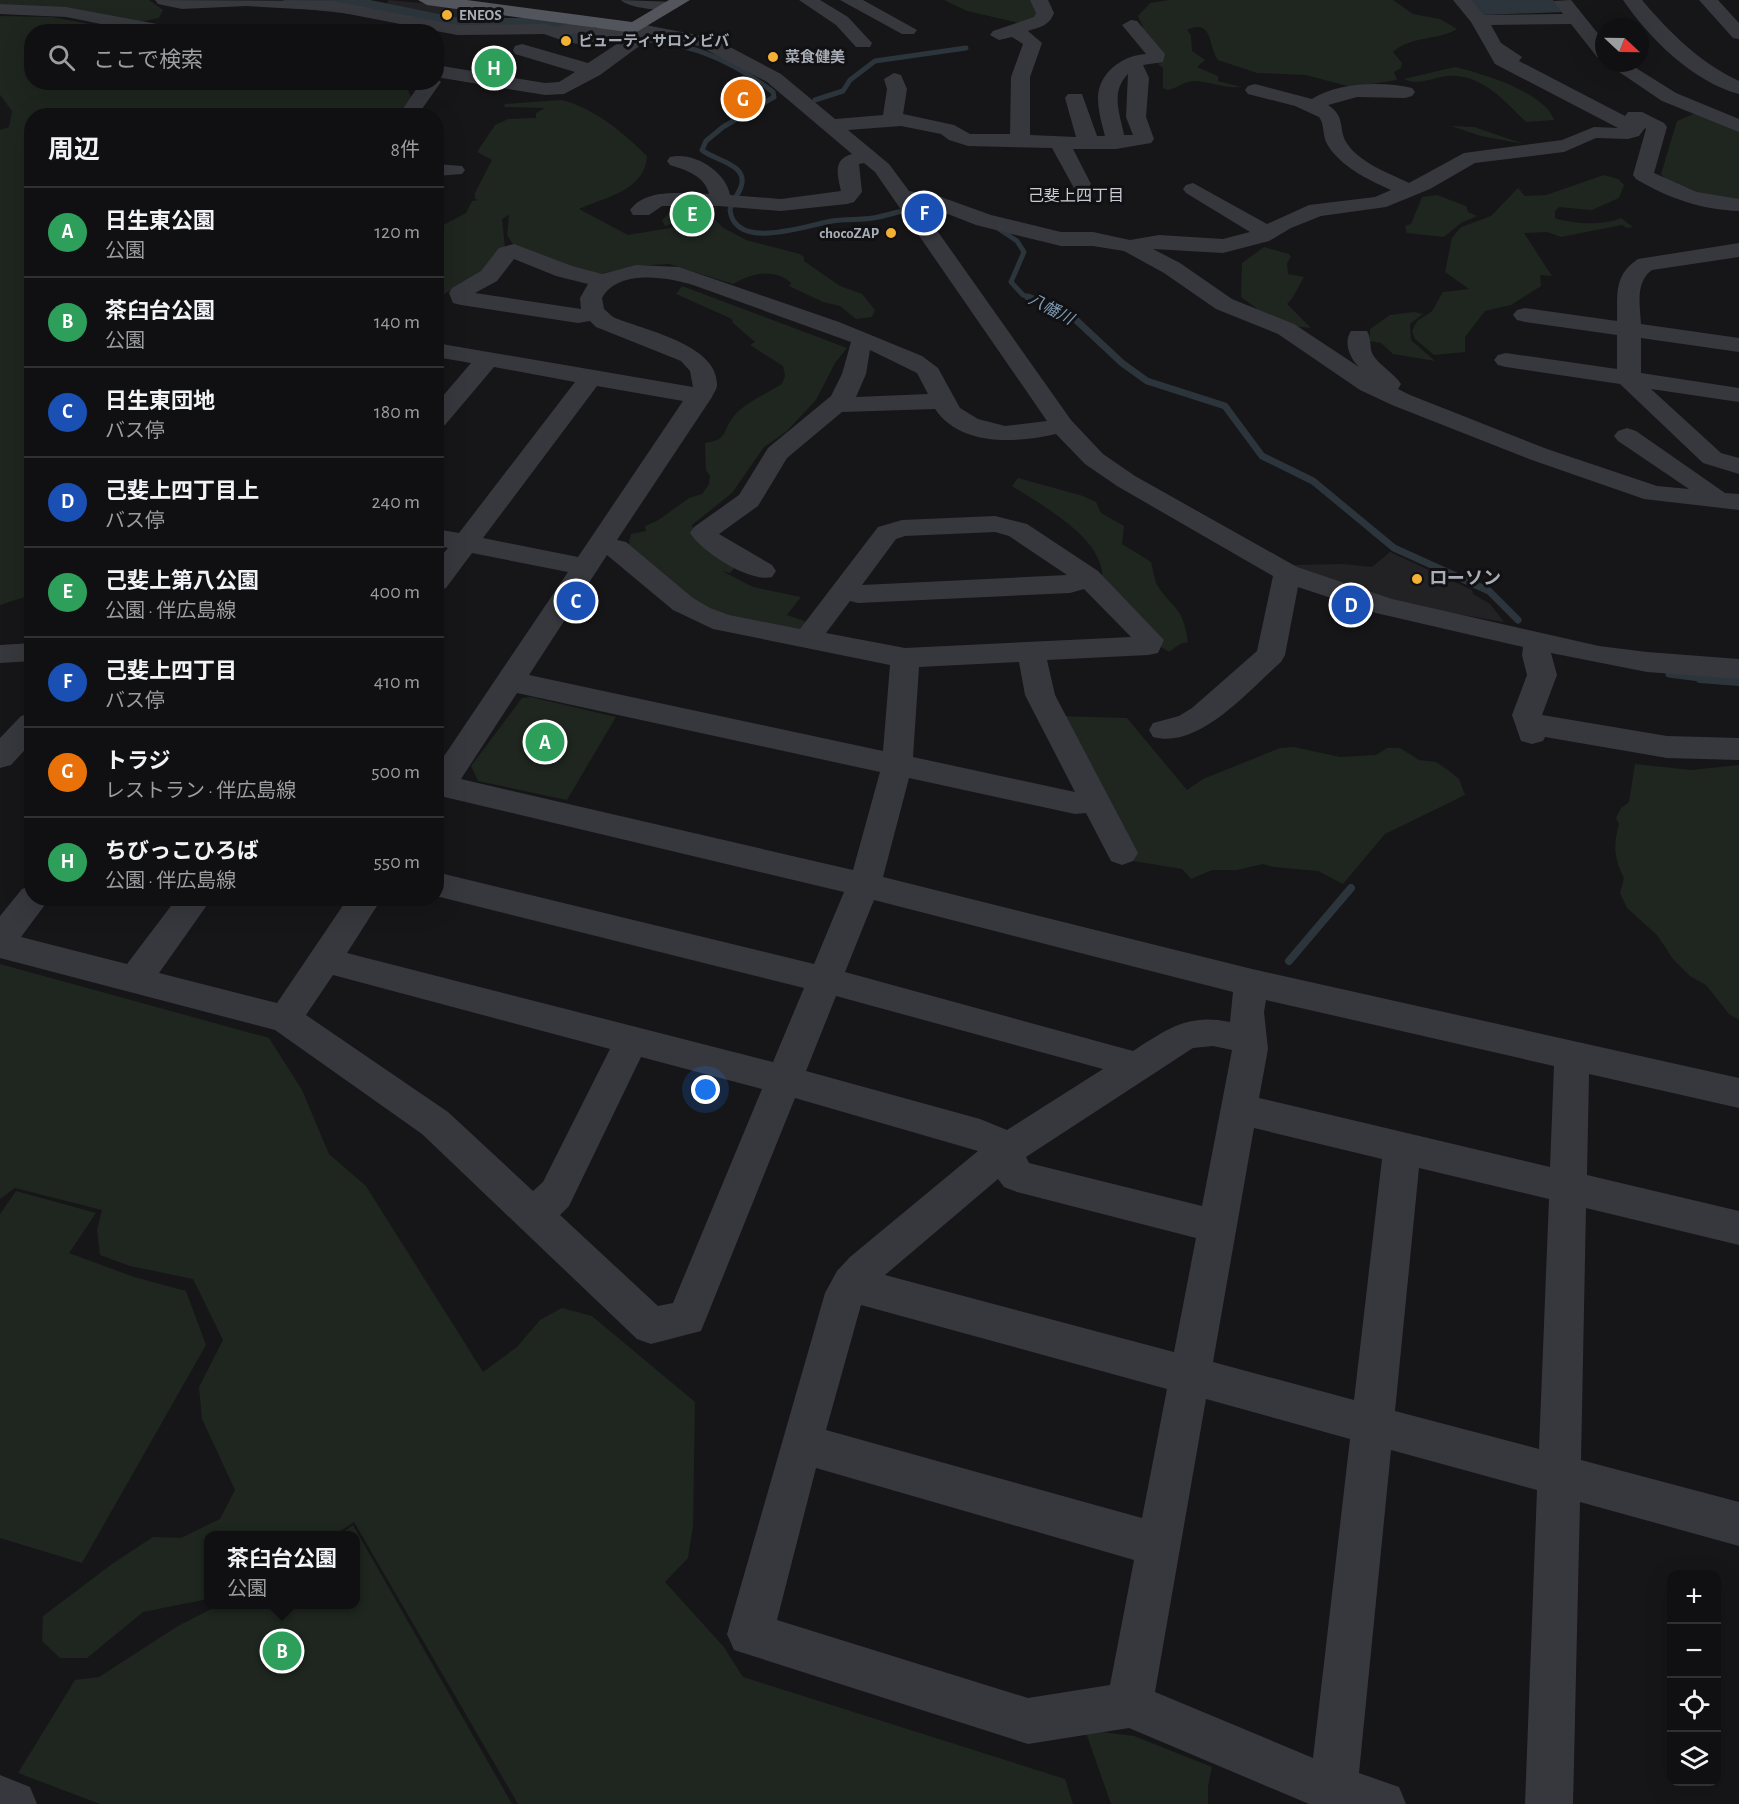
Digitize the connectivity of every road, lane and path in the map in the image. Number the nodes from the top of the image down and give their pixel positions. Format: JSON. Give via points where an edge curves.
{"nodes":[{"id":1,"x":164,"y":0,"type":"edge"},
{"id":2,"x":427,"y":0,"type":"edge"},
{"id":3,"x":630,"y":0,"type":"edge"},
{"id":4,"x":808,"y":0,"type":"edge"},
{"id":5,"x":849,"y":0,"type":"edge"},
{"id":6,"x":1039,"y":0,"type":"edge"},
{"id":7,"x":1462,"y":0,"type":"edge"},
{"id":8,"x":1561,"y":0,"type":"edge"},
{"id":9,"x":1632,"y":0,"type":"edge"},
{"id":10,"x":1708,"y":0,"type":"edge"},
{"id":11,"x":675,"y":3,"type":"edge"},
{"id":12,"x":374,"y":7,"type":"edge"},
{"id":13,"x":0,"y":9,"type":"edge"},
{"id":14,"x":1575,"y":19,"type":"junction"},
{"id":15,"x":1479,"y":20,"type":"junction"},
{"id":16,"x":130,"y":24,"type":"edge"},
{"id":17,"x":435,"y":24,"type":"edge"},
{"id":18,"x":444,"y":26,"type":"edge"},
{"id":19,"x":1131,"y":26,"type":"dead end"},
{"id":20,"x":908,"y":30,"type":"dead end"},
{"id":21,"x":641,"y":33,"type":"junction"},
{"id":22,"x":1739,"y":34,"type":"edge"},
{"id":23,"x":1595,"y":42,"type":"edge"},
{"id":24,"x":863,"y":43,"type":"dead end"},
{"id":25,"x":1494,"y":47,"type":"junction"},
{"id":26,"x":522,"y":50,"type":"dead end"},
{"id":27,"x":1132,"y":62,"type":"junction"},
{"id":28,"x":593,"y":71,"type":"junction"},
{"id":29,"x":1629,"y":72,"type":"edge"},
{"id":30,"x":444,"y":77,"type":"edge"},
{"id":31,"x":894,"y":79,"type":"dead end"},
{"id":32,"x":1738,"y":87,"type":"edge"},
{"id":33,"x":426,"y":90,"type":"edge"},
{"id":34,"x":1255,"y":90,"type":"dead end"},
{"id":35,"x":1405,"y":92,"type":"dead end"},
{"id":36,"x":1075,"y":98,"type":"dead end"},
{"id":37,"x":1314,"y":107,"type":"junction"},
{"id":38,"x":413,"y":108,"type":"edge"},
{"id":39,"x":892,"y":120,"type":"junction"},
{"id":40,"x":832,"y":125,"type":"junction"},
{"id":41,"x":1739,"y":126,"type":"edge"},
{"id":42,"x":1018,"y":140,"type":"junction"},
{"id":43,"x":1060,"y":143,"type":"junction"},
{"id":44,"x":1090,"y":143,"type":"junction"},
{"id":45,"x":1116,"y":143,"type":"junction"},
{"id":46,"x":869,"y":155,"type":"junction"},
{"id":47,"x":677,"y":161,"type":"dead end"},
{"id":48,"x":1081,"y":184,"type":"dead end"},
{"id":49,"x":1193,"y":189,"type":"dead end"},
{"id":50,"x":1409,"y":191,"type":"junction"},
{"id":51,"x":719,"y":203,"type":"junction"},
{"id":52,"x":909,"y":205,"type":"junction"},
{"id":53,"x":1739,"y":205,"type":"edge"},
{"id":54,"x":641,"y":210,"type":"dead end"},
{"id":55,"x":1267,"y":233,"type":"junction"},
{"id":56,"x":1130,"y":246,"type":"junction"},
{"id":57,"x":1739,"y":250,"type":"edge"},
{"id":58,"x":607,"y":282,"type":"junction"},
{"id":59,"x":595,"y":313,"type":"junction"},
{"id":60,"x":1525,"y":315,"type":"dead end"},
{"id":61,"x":1629,"y":329,"type":"junction"},
{"id":62,"x":1359,"y":336,"type":"dead end"},
{"id":63,"x":866,"y":340,"type":"junction"},
{"id":64,"x":1739,"y":345,"type":"edge"},
{"id":65,"x":444,"y":351,"type":"edge"},
{"id":66,"x":488,"y":359,"type":"junction"},
{"id":67,"x":1506,"y":360,"type":"dead end"},
{"id":68,"x":591,"y":377,"type":"junction"},
{"id":69,"x":1631,"y":380,"type":"junction"},
{"id":70,"x":1391,"y":395,"type":"junction"},
{"id":71,"x":1739,"y":395,"type":"edge"},
{"id":72,"x":700,"y":397,"type":"junction"},
{"id":73,"x":941,"y":401,"type":"junction"},
{"id":74,"x":837,"y":405,"type":"junction"},
{"id":75,"x":444,"y":411,"type":"edge"},
{"id":76,"x":1062,"y":425,"type":"junction"},
{"id":77,"x":1627,"y":436,"type":"dead end"},
{"id":78,"x":1739,"y":466,"type":"edge"},
{"id":79,"x":1727,"y":500,"type":"edge"},
{"id":80,"x":444,"y":539,"type":"edge"},
{"id":81,"x":465,"y":543,"type":"junction"},
{"id":82,"x":594,"y":556,"type":"junction"},
{"id":83,"x":444,"y":571,"type":"edge"},
{"id":84,"x":762,"y":571,"type":"dead end"},
{"id":85,"x":1287,"y":573,"type":"junction"},
{"id":86,"x":1088,"y":577,"type":"junction"},
{"id":87,"x":844,"y":589,"type":"junction"},
{"id":88,"x":809,"y":639,"type":"junction"},
{"id":89,"x":1539,"y":642,"type":"junction"},
{"id":90,"x":24,"y":652,"type":"edge"},
{"id":91,"x":1031,"y":652,"type":"junction"},
{"id":92,"x":0,"y":654,"type":"edge"},
{"id":93,"x":905,"y":658,"type":"junction"},
{"id":94,"x":1739,"y":669,"type":"edge"},
{"id":95,"x":509,"y":681,"type":"junction"},
{"id":96,"x":1164,"y":730,"type":"dead end"},
{"id":97,"x":24,"y":732,"type":"edge"},
{"id":98,"x":1739,"y":749,"type":"edge"},
{"id":99,"x":0,"y":757,"type":"edge"},
{"id":100,"x":897,"y":766,"type":"junction"},
{"id":101,"x":444,"y":778,"type":"edge"},
{"id":102,"x":444,"y":788,"type":"edge"},
{"id":103,"x":1096,"y":801,"type":"junction"},
{"id":104,"x":1122,"y":854,"type":"dead end"},
{"id":105,"x":865,"y":885,"type":"junction"},
{"id":106,"x":444,"y":886,"type":"edge"},
{"id":107,"x":27,"y":906,"type":"edge"},
{"id":108,"x":190,"y":906,"type":"edge"},
{"id":109,"x":361,"y":906,"type":"edge"},
{"id":110,"x":0,"y":939,"type":"edge"},
{"id":111,"x":0,"y":945,"type":"edge"},
{"id":112,"x":324,"y":960,"type":"junction"},
{"id":113,"x":134,"y":980,"type":"junction"},
{"id":114,"x":826,"y":980,"type":"junction"},
{"id":115,"x":1252,"y":983,"type":"junction"},
{"id":116,"x":285,"y":1019,"type":"junction"},
{"id":117,"x":632,"y":1040,"type":"junction"},
{"id":118,"x":1250,"y":1040,"type":"junction"},
{"id":119,"x":1572,"y":1055,"type":"junction"},
{"id":120,"x":1131,"y":1070,"type":"junction"},
{"id":121,"x":785,"y":1080,"type":"junction"},
{"id":122,"x":1739,"y":1093,"type":"edge"},
{"id":123,"x":1239,"y":1109,"type":"junction"},
{"id":124,"x":1401,"y":1148,"type":"junction"},
{"id":125,"x":1002,"y":1153,"type":"junction"},
{"id":126,"x":1569,"y":1188,"type":"junction"},
{"id":127,"x":533,"y":1216,"type":"junction"},
{"id":128,"x":1218,"y":1227,"type":"junction"},
{"id":129,"x":1739,"y":1228,"type":"edge"},
{"id":130,"x":851,"y":1284,"type":"junction"},
{"id":131,"x":1190,"y":1376,"type":"junction"},
{"id":132,"x":1372,"y":1425,"type":"junction"},
{"id":133,"x":802,"y":1444,"type":"junction"},
{"id":134,"x":1558,"y":1475,"type":"junction"},
{"id":135,"x":1739,"y":1524,"type":"edge"},
{"id":136,"x":1159,"y":1545,"type":"junction"},
{"id":137,"x":1129,"y":1705,"type":"junction"},
{"id":138,"x":1333,"y":1790,"type":"junction"},
{"id":139,"x":0,"y":1799,"type":"edge"},
{"id":140,"x":13,"y":1804,"type":"edge"},
{"id":141,"x":1382,"y":1804,"type":"edge"},
{"id":142,"x":1550,"y":1804,"type":"edge"}],
"edges":[{"from":1,"to":12,"type":"street","via":[[182,4],[278,2]]},
{"from":2,"to":21,"type":"main road"},
{"from":3,"to":11,"type":"street"},
{"from":4,"to":24,"type":"street","via":[[842,21]]},
{"from":5,"to":20,"type":"street"},
{"from":6,"to":42,"type":"street","via":[[1045,13],[1042,20],[1006,33],[1033,43],[1023,61],[1017,88]]},
{"from":7,"to":15,"type":"street"},
{"from":8,"to":14,"type":"street"},
{"from":9,"to":32,"type":"street","via":[[1681,54],[1706,72]]},
{"from":10,"to":22,"type":"street"},
{"from":11,"to":21,"type":"main road"},
{"from":12,"to":17,"type":"street"},
{"from":13,"to":16,"type":"street","via":[[66,12]]},
{"from":14,"to":15,"type":"street"},
{"from":14,"to":23,"type":"street"},
{"from":15,"to":25,"type":"street"},
{"from":18,"to":21,"type":"street","via":[[457,30]]},
{"from":19,"to":27,"type":"street","via":[[1156,54],[1153,60]]},
{"from":21,"to":28,"type":"street"},
{"from":21,"to":40,"type":"street","via":[[706,42],[733,55],[774,78]]},
{"from":25,"to":50,"type":"street","via":[[1502,60],[1635,129],[1630,133],[1588,134],[1564,146],[1471,157]]},
{"from":25,"to":53,"type":"street","via":[[1657,127],[1643,175],[1709,203]]},
{"from":26,"to":28,"type":"street"},
{"from":27,"to":45,"type":"street","via":[[1106,88]]},
{"from":27,"to":45,"type":"street","via":[[1139,78],[1136,117],[1141,140]]},
{"from":28,"to":30,"type":"street","via":[[573,85],[550,89]]},
{"from":29,"to":41,"type":"street","via":[[1669,97]]},
{"from":31,"to":39,"type":"street","via":[[897,89]]},
{"from":33,"to":38,"type":"street"},
{"from":34,"to":37,"type":"street"},
{"from":35,"to":37,"type":"street","via":[[1360,91],[1329,98]]},
{"from":36,"to":44,"type":"street"},
{"from":37,"to":50,"type":"street","via":[[1328,114],[1336,142],[1354,159]]},
{"from":39,"to":40,"type":"street"},
{"from":39,"to":42,"type":"street","via":[[947,129],[968,140]]},
{"from":40,"to":46,"type":"street"},
{"from":42,"to":43,"type":"street"},
{"from":43,"to":44,"type":"street"},
{"from":43,"to":48,"type":"street"},
{"from":44,"to":45,"type":"street"},
{"from":46,"to":51,"type":"street","via":[[849,161],[852,192],[847,198],[781,205]]},
{"from":46,"to":52,"type":"street"},
{"from":47,"to":51,"type":"street","via":[[695,166],[716,183],[720,189]]},
{"from":49,"to":55,"type":"street"},
{"from":50,"to":55,"type":"street","via":[[1379,203],[1317,210]]},
{"from":51,"to":54,"type":"street","via":[[672,193]]},
{"from":52,"to":56,"type":"street","via":[[934,201],[984,220],[1061,239],[1093,239]]},
{"from":52,"to":76,"type":"street"},
{"from":55,"to":56,"type":"street","via":[[1223,246],[1159,242]]},
{"from":56,"to":70,"type":"street","via":[[1172,267],[1224,304],[1286,329]]},
{"from":57,"to":61,"type":"street","via":[[1671,258],[1637,269],[1629,279]]},
{"from":58,"to":59,"type":"street","via":[[592,295],[590,303]]},
{"from":58,"to":59,"type":"street","via":[[564,271],[514,251],[507,253],[489,276],[460,293],[461,298],[578,316]]},
{"from":58,"to":63,"type":"street","via":[[632,272],[673,272]]},
{"from":59,"to":72,"type":"street","via":[[611,325],[696,360],[705,371]]},
{"from":60,"to":61,"type":"street"},
{"from":61,"to":64,"type":"street"},
{"from":61,"to":69,"type":"street"},
{"from":62,"to":70,"type":"street","via":[[1361,356],[1394,388]]},
{"from":63,"to":73,"type":"street","via":[[924,367],[932,376]]},
{"from":63,"to":74,"type":"street","via":[[859,347],[854,374]]},
{"from":65,"to":66,"type":"street"},
{"from":66,"to":68,"type":"street"},
{"from":66,"to":75,"type":"street"},
{"from":67,"to":69,"type":"street"},
{"from":68,"to":72,"type":"street"},
{"from":68,"to":81,"type":"street"},
{"from":69,"to":71,"type":"street"},
{"from":69,"to":78,"type":"street","via":[[1712,458]]},
{"from":70,"to":79,"type":"street","via":[[1538,454],[1636,487],[1675,497]]},
{"from":72,"to":82,"type":"street"},
{"from":73,"to":74,"type":"street"},
{"from":73,"to":76,"type":"street","via":[[957,418],[998,434],[1015,435]]},
{"from":74,"to":84,"type":"street","via":[[777,453],[748,500],[704,533],[721,549]]},
{"from":76,"to":85,"type":"street","via":[[1111,471]]},
{"from":77,"to":79,"type":"street"},
{"from":80,"to":81,"type":"street"},
{"from":81,"to":82,"type":"street"},
{"from":81,"to":83,"type":"street"},
{"from":82,"to":88,"type":"street","via":[[616,548],[700,615]]},
{"from":82,"to":95,"type":"street"},
{"from":85,"to":89,"type":"street","via":[[1386,607]]},
{"from":85,"to":96,"type":"street","via":[[1271,655],[1203,715]]},
{"from":86,"to":87,"type":"street","via":[[1070,584],[858,594]]},
{"from":86,"to":87,"type":"street","via":[[1018,530],[995,524],[887,533]]},
{"from":86,"to":91,"type":"street","via":[[1150,640],[1148,646]]},
{"from":87,"to":88,"type":"street"},
{"from":88,"to":93,"type":"street"},
{"from":89,"to":94,"type":"street","via":[[1628,660]]},
{"from":89,"to":98,"type":"street","via":[[1536,655],[1542,675],[1527,715],[1531,729],[1674,748]]},
{"from":90,"to":92,"type":"street"},
{"from":91,"to":93,"type":"street"},
{"from":91,"to":103,"type":"street","via":[[1040,694]]},
{"from":93,"to":100,"type":"street"},
{"from":95,"to":100,"type":"street"},
{"from":95,"to":101,"type":"street"},
{"from":97,"to":99,"type":"street"},
{"from":100,"to":103,"type":"street","via":[[1075,803]]},
{"from":100,"to":105,"type":"street"},
{"from":102,"to":105,"type":"street"},
{"from":103,"to":104,"type":"street"},
{"from":105,"to":114,"type":"street"},
{"from":105,"to":115,"type":"street"},
{"from":106,"to":114,"type":"street"},
{"from":107,"to":110,"type":"street"},
{"from":108,"to":113,"type":"street"},
{"from":109,"to":112,"type":"street"},
{"from":111,"to":113,"type":"street"},
{"from":112,"to":116,"type":"street"},
{"from":112,"to":117,"type":"street"},
{"from":113,"to":116,"type":"street"},
{"from":114,"to":120,"type":"street","via":[[1118,1059]]},
{"from":114,"to":121,"type":"street"},
{"from":115,"to":118,"type":"street","via":[[1247,1012]]},
{"from":115,"to":119,"type":"street"},
{"from":116,"to":127,"type":"street","via":[[435,1123]]},
{"from":117,"to":121,"type":"street"},
{"from":117,"to":127,"type":"street","via":[[556,1194]]},
{"from":118,"to":120,"type":"street","via":[[1194,1032]]},
{"from":118,"to":123,"type":"street"},
{"from":119,"to":122,"type":"street"},
{"from":119,"to":126,"type":"street"},
{"from":120,"to":125,"type":"street"},
{"from":121,"to":125,"type":"street","via":[[980,1135],[995,1142]]},
{"from":121,"to":127,"type":"street","via":[[687,1318],[651,1326]]},
{"from":123,"to":124,"type":"street"},
{"from":123,"to":128,"type":"street"},
{"from":124,"to":126,"type":"street"},
{"from":124,"to":132,"type":"street"},
{"from":125,"to":128,"type":"street","via":[[1017,1176]]},
{"from":125,"to":130,"type":"street"},
{"from":126,"to":129,"type":"street"},
{"from":126,"to":134,"type":"street"},
{"from":128,"to":131,"type":"street"},
{"from":130,"to":131,"type":"street"},
{"from":130,"to":133,"type":"street","via":[[839,1306]]},
{"from":131,"to":132,"type":"street"},
{"from":131,"to":136,"type":"street"},
{"from":132,"to":134,"type":"street"},
{"from":132,"to":138,"type":"street"},
{"from":133,"to":136,"type":"street"},
{"from":133,"to":137,"type":"street","via":[[750,1634],[1028,1721]]},
{"from":134,"to":135,"type":"street"},
{"from":134,"to":142,"type":"street"},
{"from":136,"to":137,"type":"street"},
{"from":137,"to":138,"type":"street"},
{"from":138,"to":141,"type":"street"},
{"from":139,"to":140,"type":"street"}]}
